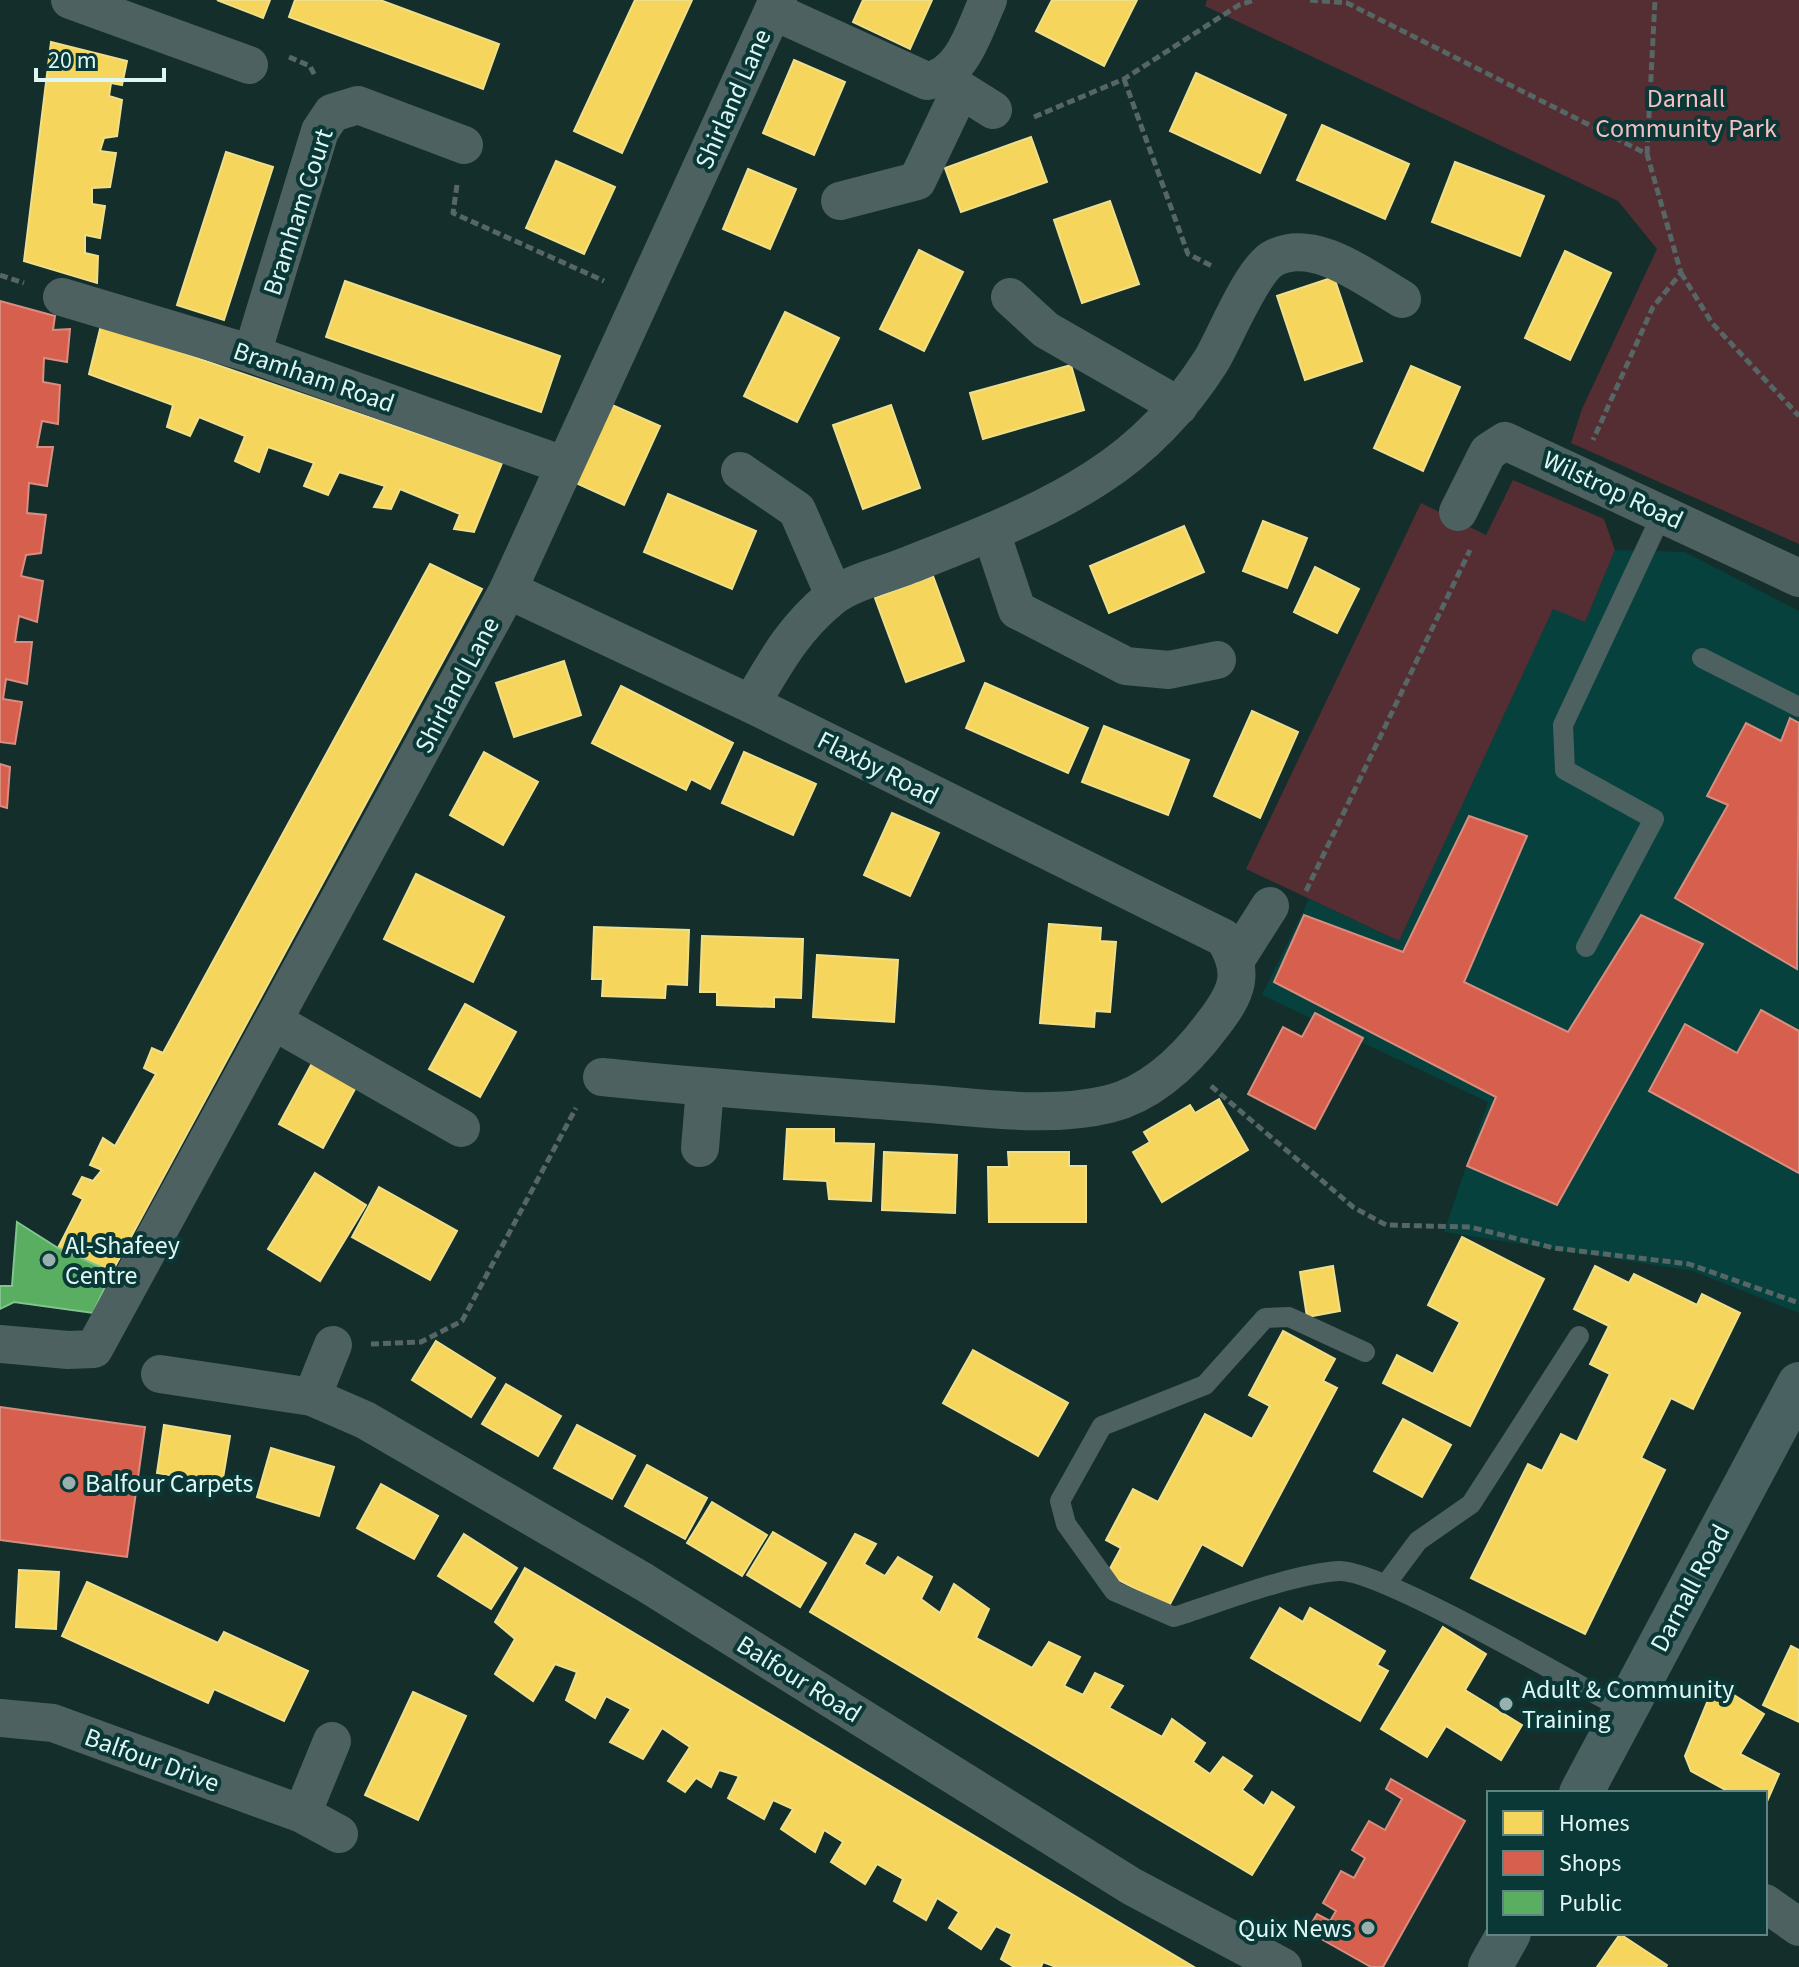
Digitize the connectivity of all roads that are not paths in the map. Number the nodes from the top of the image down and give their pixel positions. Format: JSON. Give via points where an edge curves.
{"nodes":[{"id":1,"x":70,"y":0,"type":"edge"},
{"id":2,"x":988,"y":0,"type":"edge"},
{"id":3,"x":776,"y":6,"type":"edge"},
{"id":4,"x":249,"y":65,"type":"road end"},
{"id":5,"x":951,"y":85,"type":"junction"},
{"id":6,"x":993,"y":110,"type":"road end"},
{"id":7,"x":464,"y":145,"type":"road end"},
{"id":8,"x":840,"y":201,"type":"dead end"},
{"id":9,"x":62,"y":297,"type":"dead end"},
{"id":10,"x":1010,"y":297,"type":"dead end"},
{"id":11,"x":1402,"y":299,"type":"dead end"},
{"id":12,"x":252,"y":354,"type":"junction"},
{"id":13,"x":1179,"y":406,"type":"junction"},
{"id":14,"x":563,"y":465,"type":"junction"},
{"id":15,"x":740,"y":471,"type":"dead end"},
{"id":16,"x":1458,"y":512,"type":"road end"},
{"id":17,"x":1663,"y":512,"type":"junction"},
{"id":18,"x":991,"y":532,"type":"junction"},
{"id":19,"x":1799,"y":578,"type":"edge"},
{"id":20,"x":508,"y":590,"type":"junction"},
{"id":21,"x":834,"y":595,"type":"junction"},
{"id":22,"x":1702,"y":658,"type":"dead end"},
{"id":23,"x":1217,"y":660,"type":"dead end"},
{"id":24,"x":751,"y":704,"type":"junction"},
{"id":25,"x":1799,"y":707,"type":"edge"},
{"id":26,"x":1270,"y":906,"type":"road end"},
{"id":27,"x":1586,"y":947,"type":"dead end"},
{"id":28,"x":1237,"y":958,"type":"junction"},
{"id":29,"x":275,"y":1022,"type":"junction"},
{"id":30,"x":602,"y":1077,"type":"road end"},
{"id":31,"x":705,"y":1088,"type":"junction"},
{"id":32,"x":461,"y":1128,"type":"dead end"},
{"id":33,"x":700,"y":1148,"type":"dead end"},
{"id":34,"x":1579,"y":1336,"type":"dead end"},
{"id":35,"x":0,"y":1344,"type":"edge"},
{"id":36,"x":333,"y":1345,"type":"road end"},
{"id":37,"x":1365,"y":1352,"type":"dead end"},
{"id":38,"x":160,"y":1374,"type":"dead end"},
{"id":39,"x":1799,"y":1384,"type":"edge"},
{"id":40,"x":312,"y":1397,"type":"junction"},
{"id":41,"x":1386,"y":1584,"type":"junction"},
{"id":42,"x":1625,"y":1710,"type":"junction"},
{"id":43,"x":0,"y":1718,"type":"edge"},
{"id":44,"x":332,"y":1741,"type":"dead end"},
{"id":45,"x":1593,"y":1788,"type":"edge"},
{"id":46,"x":302,"y":1814,"type":"junction"},
{"id":47,"x":339,"y":1834,"type":"dead end"},
{"id":48,"x":1767,"y":1904,"type":"edge"},
{"id":49,"x":1799,"y":1927,"type":"edge"},
{"id":50,"x":1508,"y":1935,"type":"edge"},
{"id":51,"x":1283,"y":1967,"type":"edge"},
{"id":52,"x":1490,"y":1967,"type":"edge"}],
"edges":[{"from":1,"to":4,"type":"street"},
{"from":2,"to":5,"type":"street"},
{"from":3,"to":5,"type":"street","via":[[927,81]]},
{"from":3,"to":14,"type":"street","name":"Shirland Lane"},
{"from":5,"to":6,"type":"street"},
{"from":5,"to":8,"type":"street","via":[[917,181]]},
{"from":7,"to":12,"type":"street","name":"Bramham Court","via":[[358,105],[332,113],[320,131]]},
{"from":9,"to":12,"type":"street","name":"Bramham Road"},
{"from":10,"to":13,"type":"street","via":[[1046,330]]},
{"from":11,"to":13,"type":"street","via":[[1332,259],[1298,252],[1272,259]]},
{"from":12,"to":14,"type":"street","name":"Bramham Road"},
{"from":13,"to":18,"type":"street","via":[[1096,478]]},
{"from":14,"to":20,"type":"street","name":"Shirland Lane"},
{"from":15,"to":21,"type":"street","via":[[797,510]]},
{"from":16,"to":17,"type":"street","name":"Wilstrop Road","via":[[1488,452],[1505,441]]},
{"from":17,"to":19,"type":"street","name":"Wilstrop Road"},
{"from":17,"to":27,"type":"lane","via":[[1563,725],[1565,770],[1654,819]]},
{"from":18,"to":21,"type":"street"},
{"from":18,"to":23,"type":"street","via":[[1017,610],[1126,666],[1169,670]]},
{"from":20,"to":24,"type":"street","name":"Flaxby Road"},
{"from":20,"to":29,"type":"street","name":"Shirland Lane"},
{"from":21,"to":24,"type":"street","via":[[794,632]]},
{"from":22,"to":25,"type":"lane"},
{"from":24,"to":28,"type":"street","name":"Flaxby Road","via":[[1224,938]]},
{"from":26,"to":28,"type":"street"},
{"from":28,"to":31,"type":"street","via":[[1236,987],[1181,1061],[1152,1085],[1110,1104],[1043,1112]]},
{"from":29,"to":32,"type":"street"},
{"from":29,"to":35,"type":"street","name":"Shirland Lane","via":[[94,1349]]},
{"from":30,"to":31,"type":"street"},
{"from":31,"to":33,"type":"street"},
{"from":34,"to":41,"type":"lane","via":[[1471,1504],[1418,1541]]},
{"from":36,"to":40,"type":"street"},
{"from":37,"to":41,"type":"lane","via":[[1289,1317],[1265,1318],[1205,1385],[1102,1426],[1060,1501],[1066,1524],[1114,1591],[1174,1617],[1262,1588],[1341,1571]]},
{"from":38,"to":40,"type":"street","name":"Balfour Road"},
{"from":39,"to":42,"type":"main road","name":"Darnall Road"},
{"from":40,"to":51,"type":"street","name":"Balfour Road","via":[[365,1420],[644,1582],[1131,1886]]},
{"from":41,"to":42,"type":"lane"},
{"from":42,"to":45,"type":"main road","name":"Darnall Road"},
{"from":43,"to":46,"type":"street","name":"Balfour Drive","via":[[53,1723]]},
{"from":44,"to":46,"type":"street"},
{"from":46,"to":47,"type":"street","name":"Balfour Drive"},
{"from":48,"to":49,"type":"street"},
{"from":50,"to":52,"type":"main road"}]}
